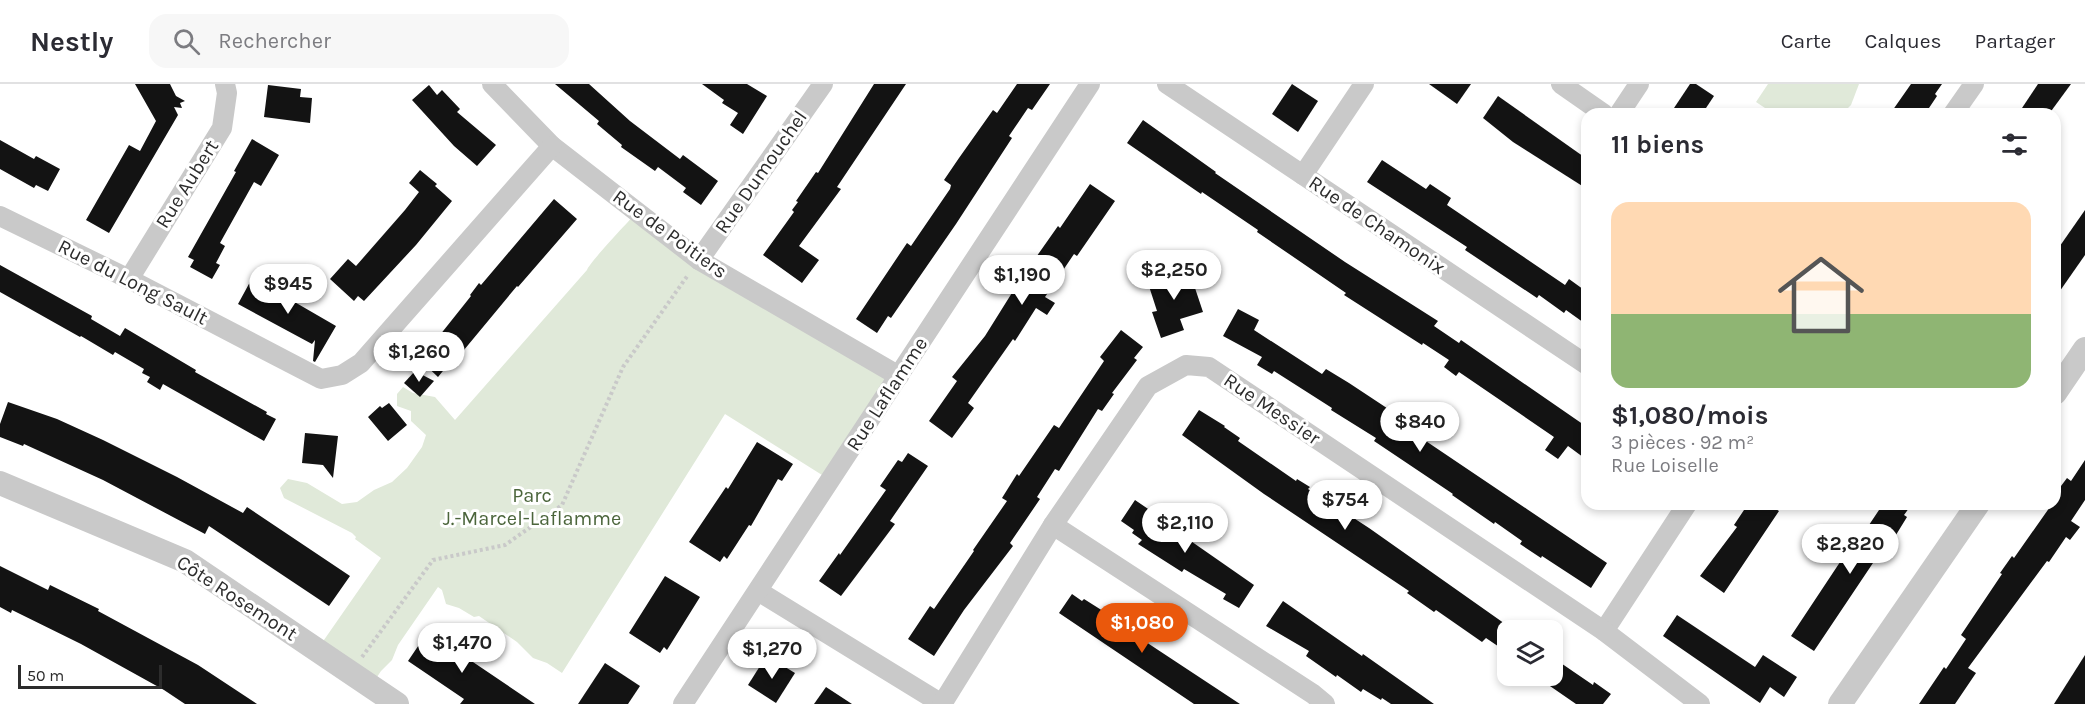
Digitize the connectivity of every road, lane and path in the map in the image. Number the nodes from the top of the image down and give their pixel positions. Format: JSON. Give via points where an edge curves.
{"nodes":[{"id":1,"x":225,"y":84,"type":"edge"},
{"id":2,"x":492,"y":84,"type":"edge"},
{"id":3,"x":1090,"y":84,"type":"edge"},
{"id":4,"x":1167,"y":84,"type":"edge"},
{"id":5,"x":1364,"y":84,"type":"edge"},
{"id":6,"x":1561,"y":84,"type":"edge"},
{"id":7,"x":1639,"y":84,"type":"edge"},
{"id":8,"x":1974,"y":84,"type":"edge"},
{"id":9,"x":817,"y":86,"type":"edge"},
{"id":10,"x":1595,"y":108,"type":"edge"},
{"id":11,"x":1623,"y":108,"type":"edge"},
{"id":12,"x":1957,"y":108,"type":"edge"},
{"id":13,"x":552,"y":146,"type":"junction"},
{"id":14,"x":1303,"y":175,"type":"junction"},
{"id":15,"x":0,"y":216,"type":"edge"},
{"id":16,"x":699,"y":260,"type":"junction"},
{"id":17,"x":129,"y":279,"type":"junction"},
{"id":18,"x":2085,"y":349,"type":"edge"},
{"id":19,"x":1581,"y":362,"type":"edge"},
{"id":20,"x":899,"y":376,"type":"junction"},
{"id":21,"x":2061,"y":384,"type":"edge"},
{"id":22,"x":0,"y":483,"type":"edge"},
{"id":23,"x":1683,"y":510,"type":"edge"},
{"id":24,"x":1974,"y":510,"type":"edge"},
{"id":25,"x":1053,"y":525,"type":"junction"},
{"id":26,"x":758,"y":591,"type":"junction"},
{"id":27,"x":1604,"y":631,"type":"junction"},
{"id":28,"x":350,"y":673,"type":"junction"},
{"id":29,"x":397,"y":704,"type":"edge"},
{"id":30,"x":683,"y":704,"type":"edge"},
{"id":31,"x":942,"y":704,"type":"edge"},
{"id":32,"x":1325,"y":704,"type":"edge"},
{"id":33,"x":1700,"y":704,"type":"edge"},
{"id":34,"x":1840,"y":704,"type":"edge"}],
"edges":[{"from":1,"to":17,"type":"street","name":"Rue Aubert","via":[[222,128]]},
{"from":2,"to":13,"type":"street","name":"Rue de Poitiers"},
{"from":3,"to":20,"type":"street","name":"Rue Laflamme"},
{"from":4,"to":14,"type":"street","name":"Rue de Chamonix"},
{"from":5,"to":14,"type":"street"},
{"from":6,"to":10,"type":"street"},
{"from":7,"to":11,"type":"street"},
{"from":8,"to":12,"type":"street"},
{"from":9,"to":16,"type":"street","name":"Rue Dumouchel"},
{"from":13,"to":16,"type":"street","name":"Rue de Poitiers"},
{"from":13,"to":17,"type":"street","name":"Rue du Long Sault","via":[[361,363],[342,375],[321,379]]},
{"from":14,"to":19,"type":"street","name":"Rue de Chamonix"},
{"from":15,"to":17,"type":"street","name":"Rue du Long Sault"},
{"from":16,"to":20,"type":"street","name":"Rue de Poitiers"},
{"from":16,"to":28,"type":"path","via":[[623,367],[562,505],[506,545],[433,560]]},
{"from":18,"to":21,"type":"street"},
{"from":20,"to":26,"type":"street","name":"Rue Laflamme"},
{"from":22,"to":28,"type":"street","name":"Côte Rosemont","via":[[185,561]]},
{"from":23,"to":27,"type":"street"},
{"from":24,"to":34,"type":"street"},
{"from":25,"to":27,"type":"street","name":"Rue Messier","via":[[1148,386],[1186,365],[1209,367]]},
{"from":25,"to":31,"type":"street","name":"Rue Messier"},
{"from":25,"to":32,"type":"street"},
{"from":26,"to":30,"type":"street","name":"Rue Laflamme"},
{"from":26,"to":31,"type":"street"},
{"from":27,"to":33,"type":"street","name":"Rue Messier"},
{"from":28,"to":29,"type":"street","name":"Côte Rosemont"}]}
